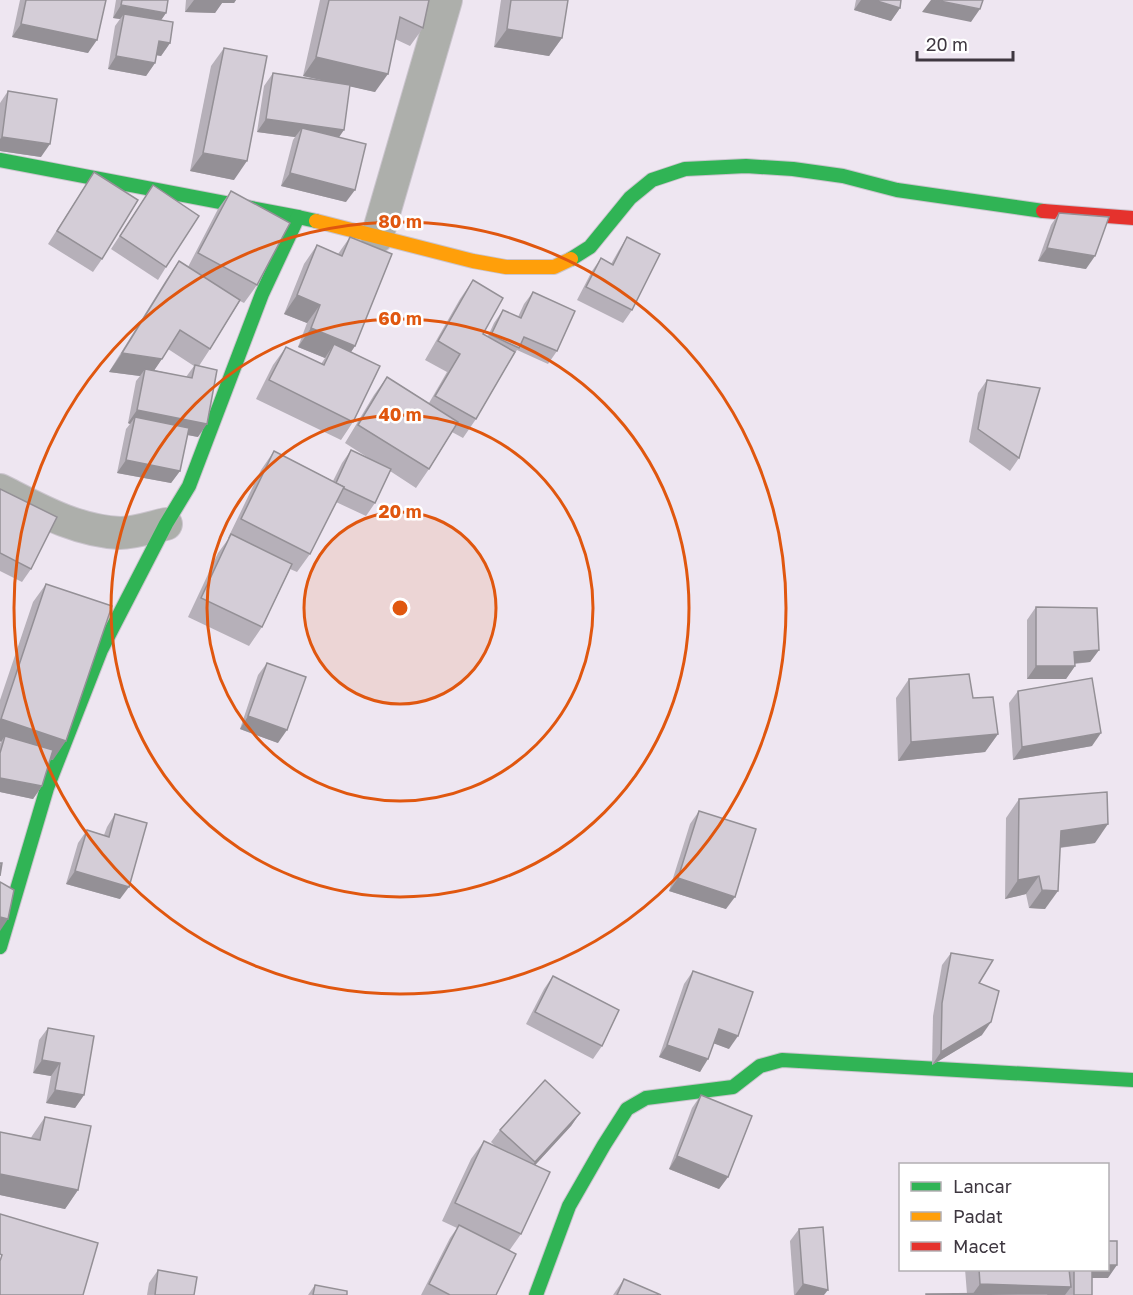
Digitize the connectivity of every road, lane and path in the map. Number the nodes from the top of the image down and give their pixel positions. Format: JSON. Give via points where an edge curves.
{"nodes":[{"id":1,"x":446,"y":0,"type":"edge"},
{"id":2,"x":0,"y":160,"type":"edge"},
{"id":3,"x":298,"y":217,"type":"junction"},
{"id":4,"x":1133,"y":218,"type":"edge"},
{"id":5,"x":377,"y":237,"type":"junction"},
{"id":6,"x":0,"y":490,"type":"edge"},
{"id":7,"x":166,"y":524,"type":"junction"},
{"id":8,"x":0,"y":947,"type":"edge"},
{"id":9,"x":1133,"y":1080,"type":"edge"},
{"id":10,"x":536,"y":1295,"type":"edge"}],
"edges":[{"from":1,"to":5,"type":"street"},
{"from":2,"to":3,"type":"street"},
{"from":3,"to":5,"type":"street"},
{"from":3,"to":7,"type":"street","via":[[262,294],[189,486]]},
{"from":4,"to":5,"type":"street","via":[[1012,208],[897,190],[843,176],[746,166],[685,169],[652,180],[630,198],[590,247],[554,267],[506,267]]},
{"from":6,"to":7,"type":"street","via":[[52,516],[91,529],[122,533]]},
{"from":7,"to":8,"type":"street","via":[[101,650],[72,722],[47,788]]},
{"from":9,"to":10,"type":"street","via":[[782,1060],[756,1069],[733,1088],[646,1098],[627,1109],[569,1206]]}]}
